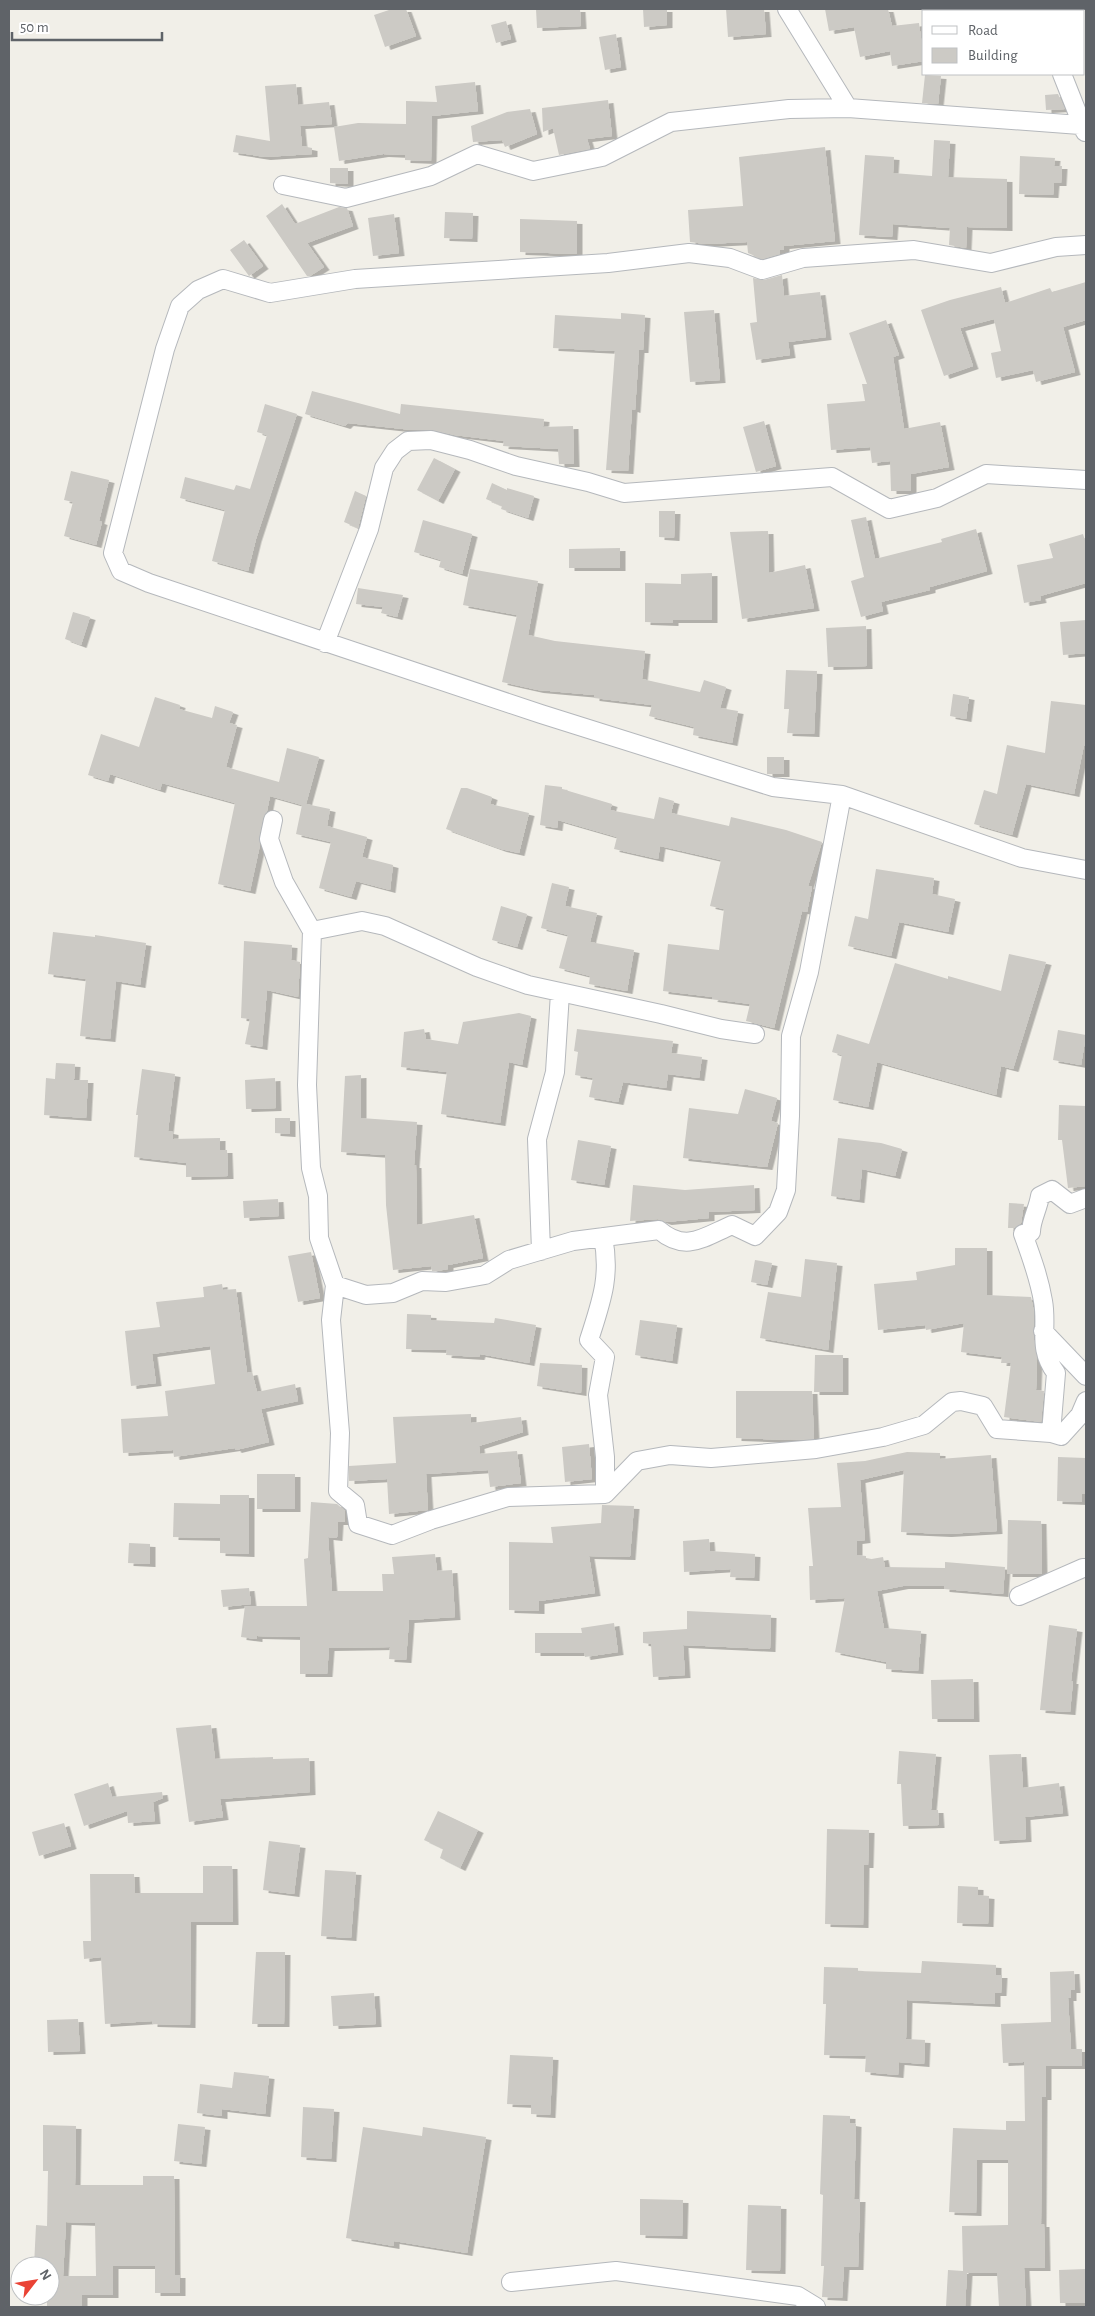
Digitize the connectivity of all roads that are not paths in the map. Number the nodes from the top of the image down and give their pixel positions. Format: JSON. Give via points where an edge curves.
{"nodes":[{"id":1,"x":787,"y":9,"type":"edge"},
{"id":2,"x":1062,"y":75,"type":"edge"},
{"id":3,"x":848,"y":108,"type":"junction"},
{"id":4,"x":1083,"y":130,"type":"edge"},
{"id":5,"x":283,"y":185,"type":"dead end"},
{"id":6,"x":1086,"y":245,"type":"edge"},
{"id":7,"x":1086,"y":480,"type":"edge"},
{"id":8,"x":324,"y":643,"type":"junction"},
{"id":9,"x":842,"y":795,"type":"junction"},
{"id":10,"x":273,"y":820,"type":"dead end"},
{"id":11,"x":1086,"y":870,"type":"edge"},
{"id":12,"x":312,"y":931,"type":"junction"},
{"id":13,"x":560,"y":993,"type":"junction"},
{"id":14,"x":755,"y":1034,"type":"dead end"},
{"id":15,"x":1086,"y":1198,"type":"edge"},
{"id":16,"x":603,"y":1237,"type":"junction"},
{"id":17,"x":542,"y":1251,"type":"junction"},
{"id":18,"x":336,"y":1285,"type":"junction"},
{"id":19,"x":1043,"y":1331,"type":"junction"},
{"id":20,"x":1086,"y":1376,"type":"edge"},
{"id":21,"x":1086,"y":1402,"type":"edge"},
{"id":22,"x":1051,"y":1433,"type":"junction"},
{"id":23,"x":604,"y":1494,"type":"junction"},
{"id":24,"x":1086,"y":1568,"type":"edge"},
{"id":25,"x":1020,"y":1596,"type":"dead end"},
{"id":26,"x":511,"y":2282,"type":"dead end"},
{"id":27,"x":816,"y":2307,"type":"edge"}],
"edges":[{"from":1,"to":3,"type":"street"},
{"from":2,"to":4,"type":"street"},
{"from":3,"to":4,"type":"street"},
{"from":3,"to":5,"type":"street","via":[[789,109],[671,122],[602,157],[533,172],[477,154],[431,176],[346,198]]},
{"from":6,"to":8,"type":"street","via":[[1056,247],[990,263],[914,250],[803,258],[762,270],[730,258],[689,253],[608,263],[355,279],[270,293],[224,279],[198,290],[180,306],[165,349],[113,553],[121,571]]},
{"from":7,"to":8,"type":"street","via":[[986,474],[937,498],[889,509],[832,477],[624,492],[516,466],[431,440],[408,441],[395,451],[384,468],[369,529]]},
{"from":8,"to":9,"type":"street","via":[[773,787]]},
{"from":9,"to":11,"type":"street","via":[[1022,858]]},
{"from":9,"to":16,"type":"street","via":[[809,972],[791,1036],[786,1190],[778,1212],[755,1236],[732,1225],[688,1243],[671,1240],[659,1230]]},
{"from":10,"to":12,"type":"street","via":[[270,839],[284,882]]},
{"from":12,"to":13,"type":"street","via":[[362,921],[385,926],[477,967]]},
{"from":12,"to":18,"type":"street","via":[[307,1084],[311,1168],[318,1196],[319,1238]]},
{"from":13,"to":14,"type":"street"},
{"from":13,"to":17,"type":"street","via":[[555,1072],[537,1139]]},
{"from":15,"to":19,"type":"street","via":[[1070,1204],[1052,1190],[1040,1196],[1031,1232],[1023,1234],[1039,1279],[1044,1305]]},
{"from":16,"to":17,"type":"street","via":[[573,1241]]},
{"from":16,"to":23,"type":"street","via":[[607,1274],[589,1340],[605,1357],[598,1395],[605,1457]]},
{"from":17,"to":18,"type":"street","via":[[509,1260],[484,1275],[446,1282],[422,1281],[393,1293],[366,1295]]},
{"from":18,"to":23,"type":"street","via":[[331,1320],[340,1433],[338,1491],[355,1505],[358,1524],[392,1536],[431,1520],[508,1497]]},
{"from":19,"to":20,"type":"street"},
{"from":19,"to":22,"type":"street","via":[[1048,1362],[1056,1373]]},
{"from":21,"to":22,"type":"street","via":[[1080,1415],[1061,1436]]},
{"from":22,"to":23,"type":"street","via":[[997,1429],[983,1406],[952,1402],[924,1426],[883,1437],[816,1449],[711,1458],[670,1455],[637,1461]]},
{"from":24,"to":25,"type":"street"},
{"from":26,"to":27,"type":"street","via":[[616,2271],[798,2296]]}]}
